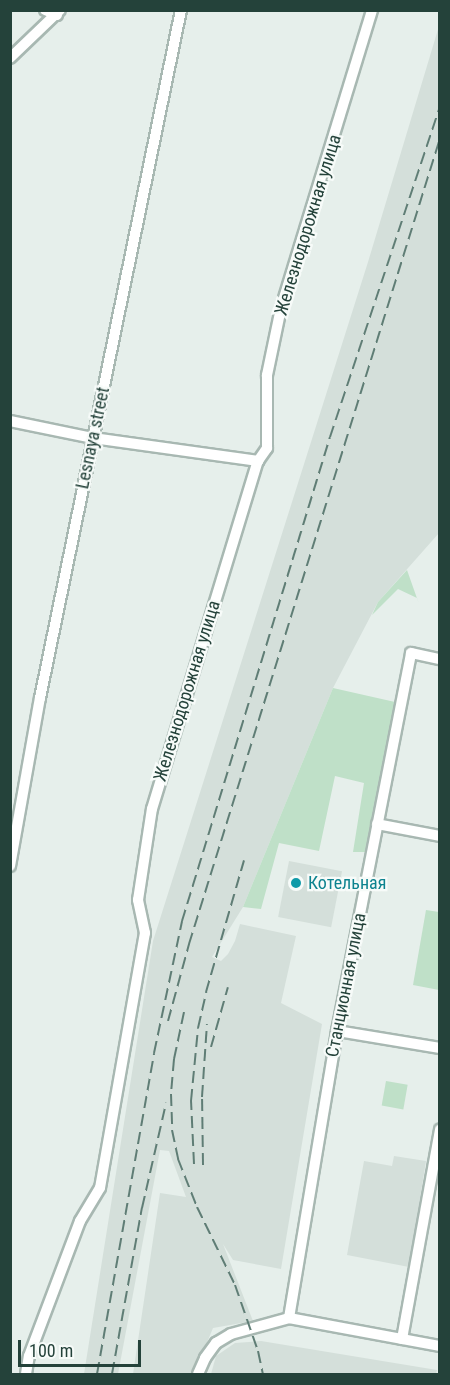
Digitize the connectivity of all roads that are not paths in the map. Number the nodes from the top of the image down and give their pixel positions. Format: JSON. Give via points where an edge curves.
{"nodes":[{"id":1,"x":45,"y":10,"type":"edge"},
{"id":2,"x":181,"y":10,"type":"edge"},
{"id":3,"x":372,"y":10,"type":"edge"},
{"id":4,"x":59,"y":13,"type":"edge"},
{"id":5,"x":10,"y":58,"type":"edge"},
{"id":6,"x":10,"y":421,"type":"edge"},
{"id":7,"x":93,"y":438,"type":"junction"},
{"id":8,"x":258,"y":461,"type":"junction"},
{"id":9,"x":440,"y":659,"type":"edge"},
{"id":10,"x":377,"y":824,"type":"junction"},
{"id":11,"x":14,"y":825,"type":"edge"},
{"id":12,"x":440,"y":836,"type":"edge"},
{"id":13,"x":10,"y":866,"type":"edge"},
{"id":14,"x":337,"y":1031,"type":"junction"},
{"id":15,"x":440,"y":1048,"type":"edge"},
{"id":16,"x":440,"y":1129,"type":"edge"},
{"id":17,"x":289,"y":1318,"type":"junction"},
{"id":18,"x":402,"y":1339,"type":"junction"},
{"id":19,"x":440,"y":1346,"type":"edge"},
{"id":20,"x":26,"y":1374,"type":"edge"},
{"id":21,"x":198,"y":1374,"type":"edge"}],
"edges":[{"from":1,"to":4,"type":"street"},
{"from":2,"to":7,"type":"street","name":"Lesnaya street"},
{"from":3,"to":8,"type":"street","name":"Железнодорожная улица","via":[[281,308],[267,375],[267,448]]},
{"from":4,"to":5,"type":"street"},
{"from":6,"to":7,"type":"street"},
{"from":7,"to":8,"type":"street"},
{"from":7,"to":11,"type":"street","name":"Lesnaya street"},
{"from":8,"to":20,"type":"street","name":"Железнодорожная улица","via":[[152,809],[138,900],[145,933],[100,1188],[80,1221],[29,1356]]},
{"from":9,"to":10,"type":"street","name":"Станционная улица","via":[[411,653]]},
{"from":10,"to":12,"type":"street"},
{"from":10,"to":14,"type":"street","name":"Станционная улица"},
{"from":11,"to":13,"type":"street","name":"Lesnaya street"},
{"from":14,"to":15,"type":"street"},
{"from":14,"to":17,"type":"street","name":"Станционная улица"},
{"from":16,"to":18,"type":"street"},
{"from":17,"to":18,"type":"street"},
{"from":17,"to":21,"type":"street","via":[[231,1334],[216,1343]]},
{"from":18,"to":19,"type":"street"}]}
